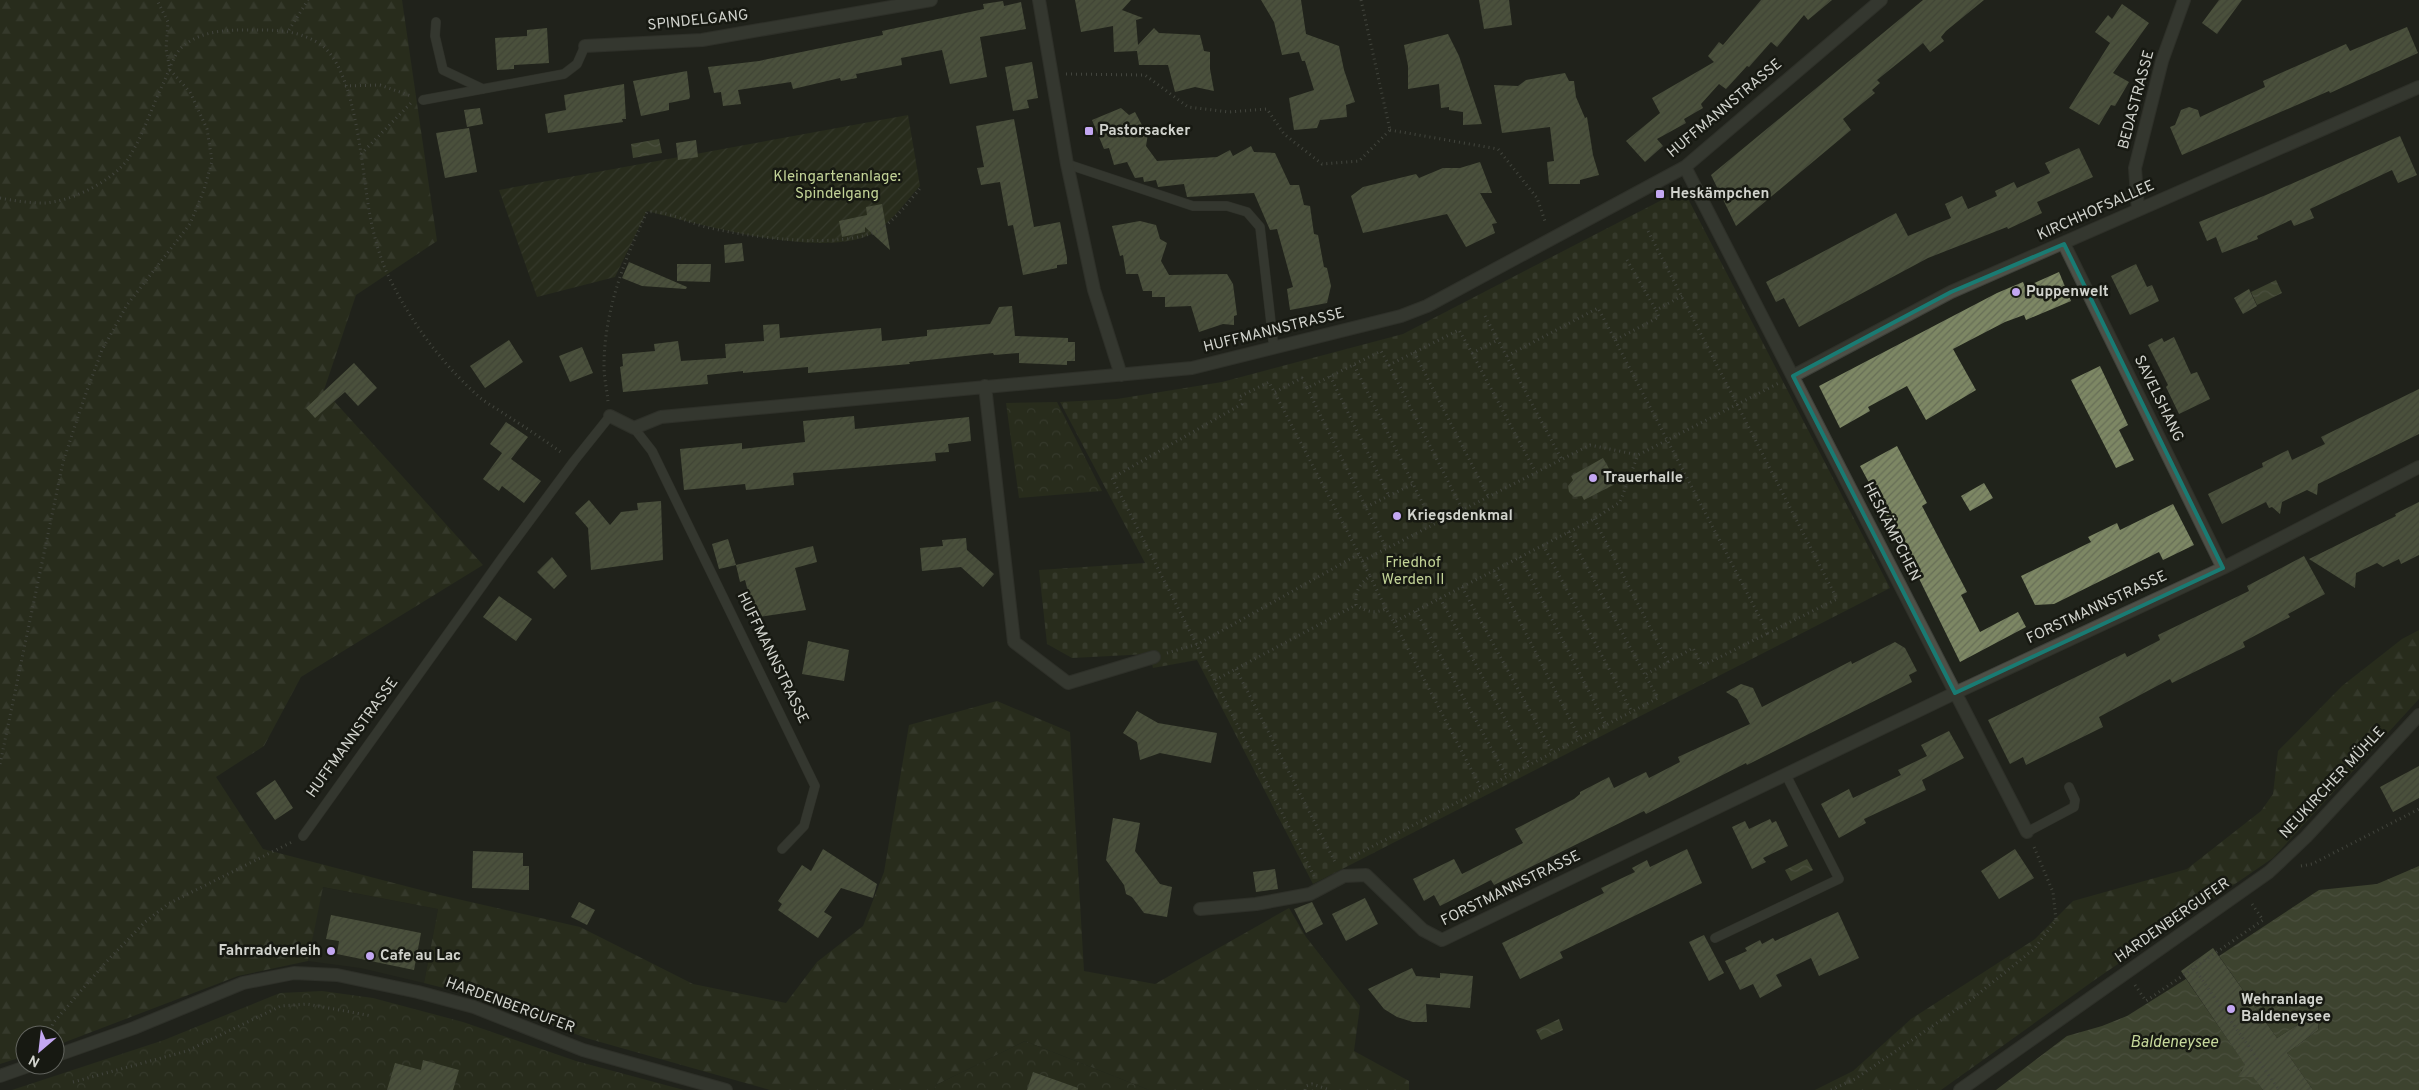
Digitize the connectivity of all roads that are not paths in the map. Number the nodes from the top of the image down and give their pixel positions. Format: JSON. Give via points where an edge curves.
{"nodes":[{"id":1,"x":931,"y":0,"type":"edge"},
{"id":2,"x":1039,"y":0,"type":"edge"},
{"id":3,"x":1881,"y":0,"type":"edge"},
{"id":4,"x":2184,"y":0,"type":"edge"},
{"id":5,"x":436,"y":22,"type":"dead end"},
{"id":6,"x":586,"y":46,"type":"joint"},
{"id":7,"x":2419,"y":87,"type":"edge"},
{"id":8,"x":483,"y":89,"type":"junction"},
{"id":9,"x":423,"y":100,"type":"road end"},
{"id":10,"x":1067,"y":164,"type":"junction"},
{"id":11,"x":1685,"y":166,"type":"junction"},
{"id":12,"x":2138,"y":210,"type":"junction"},
{"id":13,"x":2064,"y":244,"type":"junction"},
{"id":14,"x":1274,"y":349,"type":"junction"},
{"id":15,"x":1120,"y":375,"type":"junction"},
{"id":16,"x":1793,"y":376,"type":"junction"},
{"id":17,"x":985,"y":386,"type":"junction"},
{"id":18,"x":610,"y":416,"type":"joint"},
{"id":19,"x":634,"y":428,"type":"junction"},
{"id":20,"x":2419,"y":467,"type":"edge"},
{"id":21,"x":2223,"y":568,"type":"junction"},
{"id":22,"x":1154,"y":657,"type":"road end"},
{"id":23,"x":1955,"y":692,"type":"junction"},
{"id":24,"x":2419,"y":715,"type":"edge"},
{"id":25,"x":1786,"y":774,"type":"junction"},
{"id":26,"x":2069,"y":787,"type":"dead end"},
{"id":27,"x":2028,"y":832,"type":"joint"},
{"id":28,"x":303,"y":836,"type":"road end"},
{"id":29,"x":782,"y":849,"type":"dead end"},
{"id":30,"x":2269,"y":872,"type":"joint"},
{"id":31,"x":1200,"y":909,"type":"dead end"},
{"id":32,"x":1716,"y":938,"type":"dead end"},
{"id":33,"x":65,"y":1052,"type":"edge"},
{"id":34,"x":15,"y":1071,"type":"edge"},
{"id":35,"x":0,"y":1076,"type":"edge"},
{"id":36,"x":726,"y":1090,"type":"edge"},
{"id":37,"x":1960,"y":1090,"type":"edge"}],
"edges":[{"from":1,"to":6,"type":"street","name":"SPINDELGANG","via":[[702,40]]},
{"from":2,"to":10,"type":"street"},
{"from":3,"to":11,"type":"street","name":"HUFFMANNSTRASSE"},
{"from":4,"to":12,"type":"street","name":"BEDASTRASSE","via":[[2162,61],[2135,168]]},
{"from":5,"to":8,"type":"lane","via":[[435,36],[443,70]]},
{"from":6,"to":8,"type":"lane","name":"SPINDELGANG","via":[[577,64],[564,74]]},
{"from":7,"to":12,"type":"street","name":"KIRCHHOFSALLEE"},
{"from":8,"to":9,"type":"lane","name":"SPINDELGANG"},
{"from":10,"to":14,"type":"lane","via":[[1193,206],[1227,206],[1247,212],[1260,228]]},
{"from":10,"to":15,"type":"street","via":[[1094,290]]},
{"from":11,"to":14,"type":"street","name":"HUFFMANNSTRASSE","via":[[1427,306],[1401,316]]},
{"from":11,"to":16,"type":"street","name":"HESKÄMPCHEN"},
{"from":12,"to":13,"type":"street","name":"KIRCHHOFSALLEE"},
{"from":13,"to":16,"type":"street","name":"KIRCHHOFSALLEE","via":[[1951,292]]},
{"from":13,"to":21,"type":"street","name":"SAVELSHANG"},
{"from":14,"to":15,"type":"street","name":"HUFFMANNSTRASSE","via":[[1192,368]]},
{"from":15,"to":17,"type":"street","name":"HUFFMANNSTRASSE"},
{"from":16,"to":23,"type":"street","name":"HESKÄMPCHEN"},
{"from":17,"to":19,"type":"street","name":"HUFFMANNSTRASSE","via":[[661,416]]},
{"from":17,"to":22,"type":"street","via":[[1014,642],[1068,683]]},
{"from":18,"to":19,"type":"street","name":"HUFFMANNSTRASSE"},
{"from":18,"to":28,"type":"lane","name":"HUFFMANNSTRASSE","via":[[574,460]]},
{"from":19,"to":29,"type":"lane","name":"HUFFMANNSTRASSE","via":[[652,451],[815,786],[804,826]]},
{"from":20,"to":21,"type":"street","name":"FORSTMANNSTRASSE"},
{"from":21,"to":23,"type":"street","name":"FORSTMANNSTRASSE"},
{"from":23,"to":25,"type":"street","name":"FORSTMANNSTRASSE"},
{"from":23,"to":27,"type":"street","name":"HESKÄMPCHEN"},
{"from":24,"to":30,"type":"street","name":"NEUKIRCHER MÜHLE","via":[[2306,837]]},
{"from":25,"to":31,"type":"street","name":"FORSTMANNSTRASSE","via":[[1442,940],[1423,930],[1366,875],[1344,876],[1310,894],[1256,904]]},
{"from":25,"to":32,"type":"lane","via":[[1838,878]]},
{"from":26,"to":27,"type":"lane","via":[[2075,800],[2074,807]]},
{"from":30,"to":37,"type":"street","name":"HARDENBERGUFER"},
{"from":33,"to":36,"type":"street","name":"HARDENBERGUFER","via":[[243,983],[294,973],[337,975],[474,1007],[583,1050]]},
{"from":34,"to":35,"type":"street"}]}
